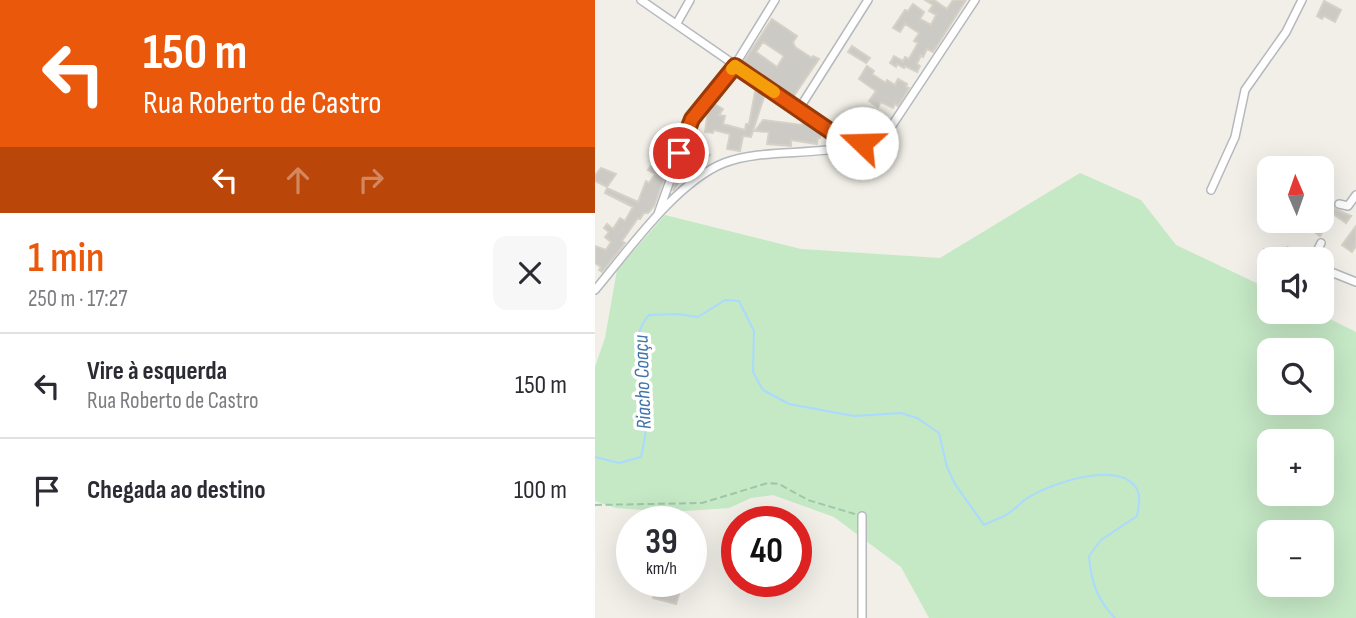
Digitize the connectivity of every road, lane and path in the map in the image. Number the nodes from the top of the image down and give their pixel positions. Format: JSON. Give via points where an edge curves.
{"nodes":[{"id":1,"x":641,"y":0,"type":"edge"},
{"id":2,"x":690,"y":0,"type":"edge"},
{"id":3,"x":775,"y":0,"type":"edge"},
{"id":4,"x":868,"y":0,"type":"edge"},
{"id":5,"x":975,"y":0,"type":"edge"},
{"id":6,"x":1302,"y":0,"type":"edge"},
{"id":7,"x":677,"y":23,"type":"junction"},
{"id":8,"x":735,"y":66,"type":"junction"},
{"id":9,"x":799,"y":109,"type":"junction"},
{"id":10,"x":852,"y":146,"type":"junction"},
{"id":11,"x":1211,"y":190,"type":"dead end"},
{"id":12,"x":1356,"y":195,"type":"edge"},
{"id":13,"x":1339,"y":204,"type":"dead end"},
{"id":14,"x":657,"y":218,"type":"junction"},
{"id":15,"x":1321,"y":243,"type":"dead end"},
{"id":16,"x":1319,"y":247,"type":"edge"},
{"id":17,"x":1334,"y":273,"type":"edge"},
{"id":18,"x":1356,"y":282,"type":"edge"},
{"id":19,"x":595,"y":290,"type":"edge"},
{"id":20,"x":595,"y":505,"type":"edge"},
{"id":21,"x":862,"y":516,"type":"joint"},
{"id":22,"x":862,"y":618,"type":"edge"}],
"edges":[{"from":1,"to":7,"type":"street"},
{"from":2,"to":7,"type":"street"},
{"from":3,"to":8,"type":"street"},
{"from":4,"to":9,"type":"street"},
{"from":5,"to":10,"type":"street","via":[[893,124],[881,135]]},
{"from":6,"to":11,"type":"street","via":[[1286,32],[1245,90],[1235,138]]},
{"from":7,"to":8,"type":"street"},
{"from":8,"to":9,"type":"street"},
{"from":8,"to":14,"type":"street","via":[[692,119]]},
{"from":9,"to":10,"type":"street"},
{"from":10,"to":14,"type":"street","via":[[725,163],[694,181]]},
{"from":12,"to":13,"type":"street","via":[[1348,206]]},
{"from":14,"to":19,"type":"street"},
{"from":15,"to":16,"type":"street"},
{"from":17,"to":18,"type":"street"},
{"from":20,"to":21,"type":"path","via":[[702,503],[768,483]]},
{"from":21,"to":22,"type":"street"}]}
